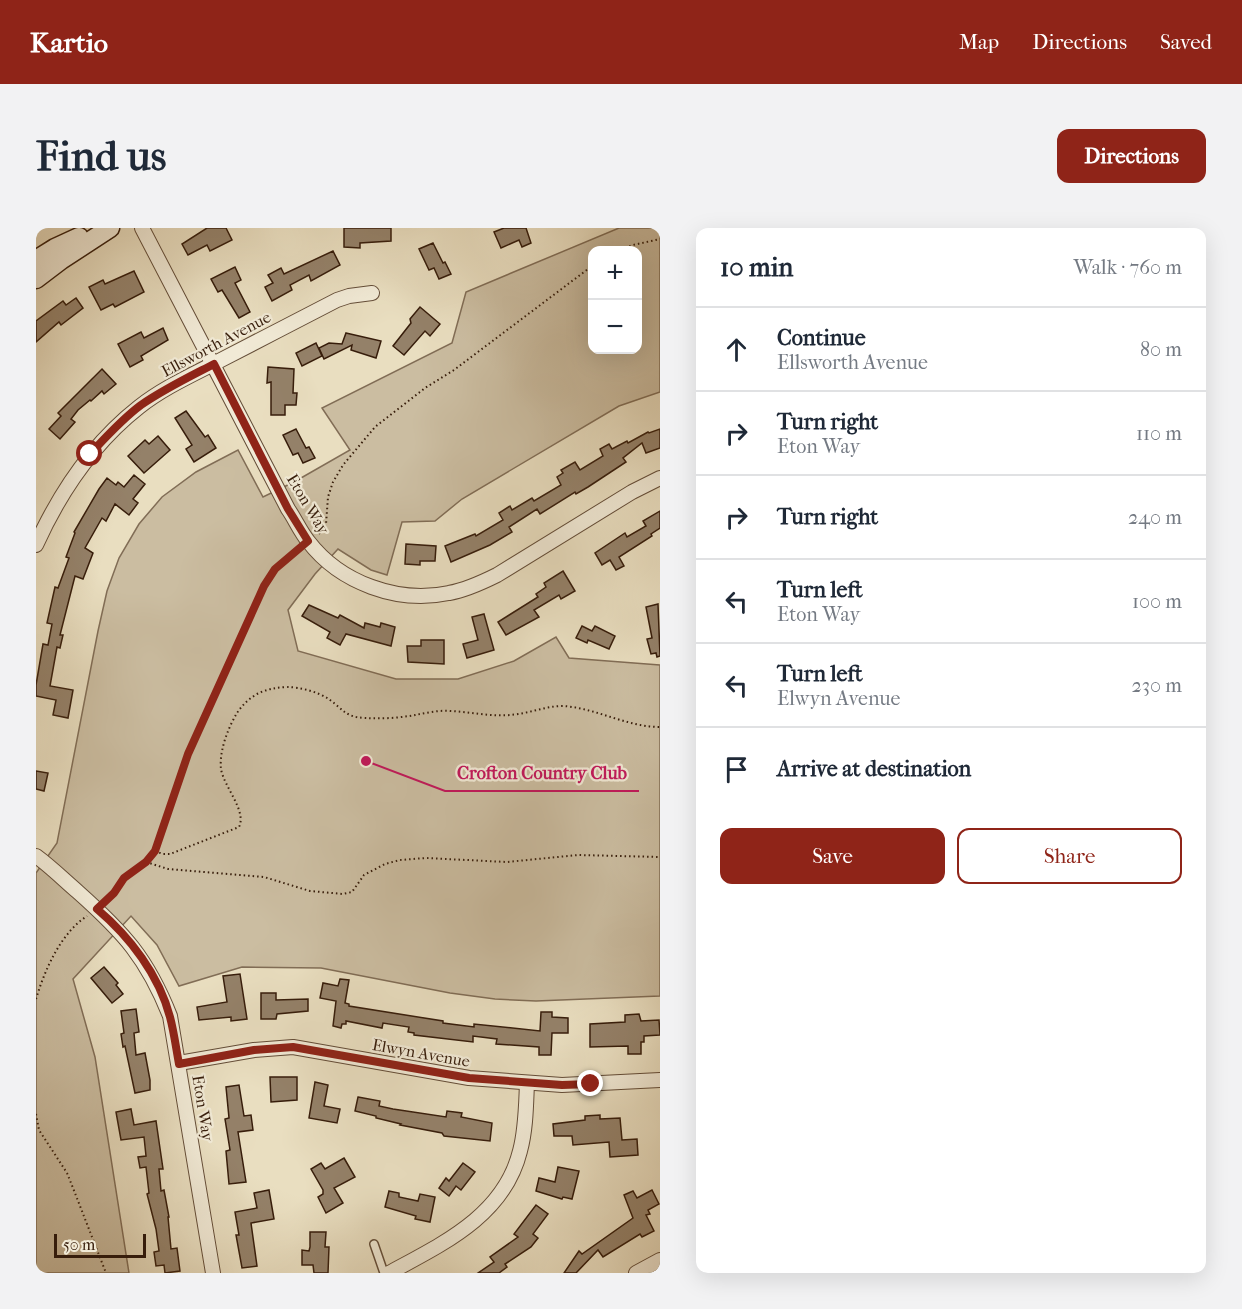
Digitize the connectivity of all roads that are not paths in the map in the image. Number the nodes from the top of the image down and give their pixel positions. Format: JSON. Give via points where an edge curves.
{"nodes":[{"id":1,"x":100,"y":228,"type":"edge"},
{"id":2,"x":110,"y":228,"type":"edge"},
{"id":3,"x":142,"y":228,"type":"edge"},
{"id":4,"x":36,"y":260,"type":"edge"},
{"id":5,"x":36,"y":279,"type":"edge"},
{"id":6,"x":372,"y":293,"type":"dead end"},
{"id":7,"x":214,"y":364,"type":"junction"},
{"id":8,"x":660,"y":478,"type":"edge"},
{"id":9,"x":36,"y":545,"type":"edge"},
{"id":10,"x":36,"y":856,"type":"edge"},
{"id":11,"x":179,"y":1064,"type":"junction"},
{"id":12,"x":660,"y":1080,"type":"edge"},
{"id":13,"x":527,"y":1083,"type":"junction"},
{"id":14,"x":374,"y":1244,"type":"dead end"},
{"id":15,"x":660,"y":1260,"type":"edge"},
{"id":16,"x":213,"y":1273,"type":"edge"},
{"id":17,"x":384,"y":1273,"type":"edge"},
{"id":18,"x":389,"y":1273,"type":"edge"},
{"id":19,"x":636,"y":1273,"type":"edge"}],
"edges":[{"from":1,"to":4,"type":"street"},
{"from":2,"to":5,"type":"street"},
{"from":3,"to":7,"type":"street","name":"Eton Way"},
{"from":6,"to":7,"type":"street","name":"Ellsworth Avenue","via":[[337,300]]},
{"from":7,"to":8,"type":"street","name":"Eton Way","via":[[308,541],[347,575],[397,594],[428,596],[474,587]]},
{"from":7,"to":9,"type":"street","name":"Ellsworth Avenue","via":[[167,388],[116,427],[69,482]]},
{"from":10,"to":11,"type":"street","name":"Eton Way","via":[[126,936],[144,961],[170,1016]]},
{"from":11,"to":13,"type":"street","name":"Elwyn Avenue","via":[[293,1047],[469,1078]]},
{"from":11,"to":16,"type":"street","name":"Eton Way"},
{"from":12,"to":13,"type":"street","name":"Elwyn Avenue"},
{"from":13,"to":18,"type":"street","via":[[520,1154],[500,1193],[454,1238]]},
{"from":14,"to":17,"type":"lane"},
{"from":15,"to":19,"type":"street"}]}
